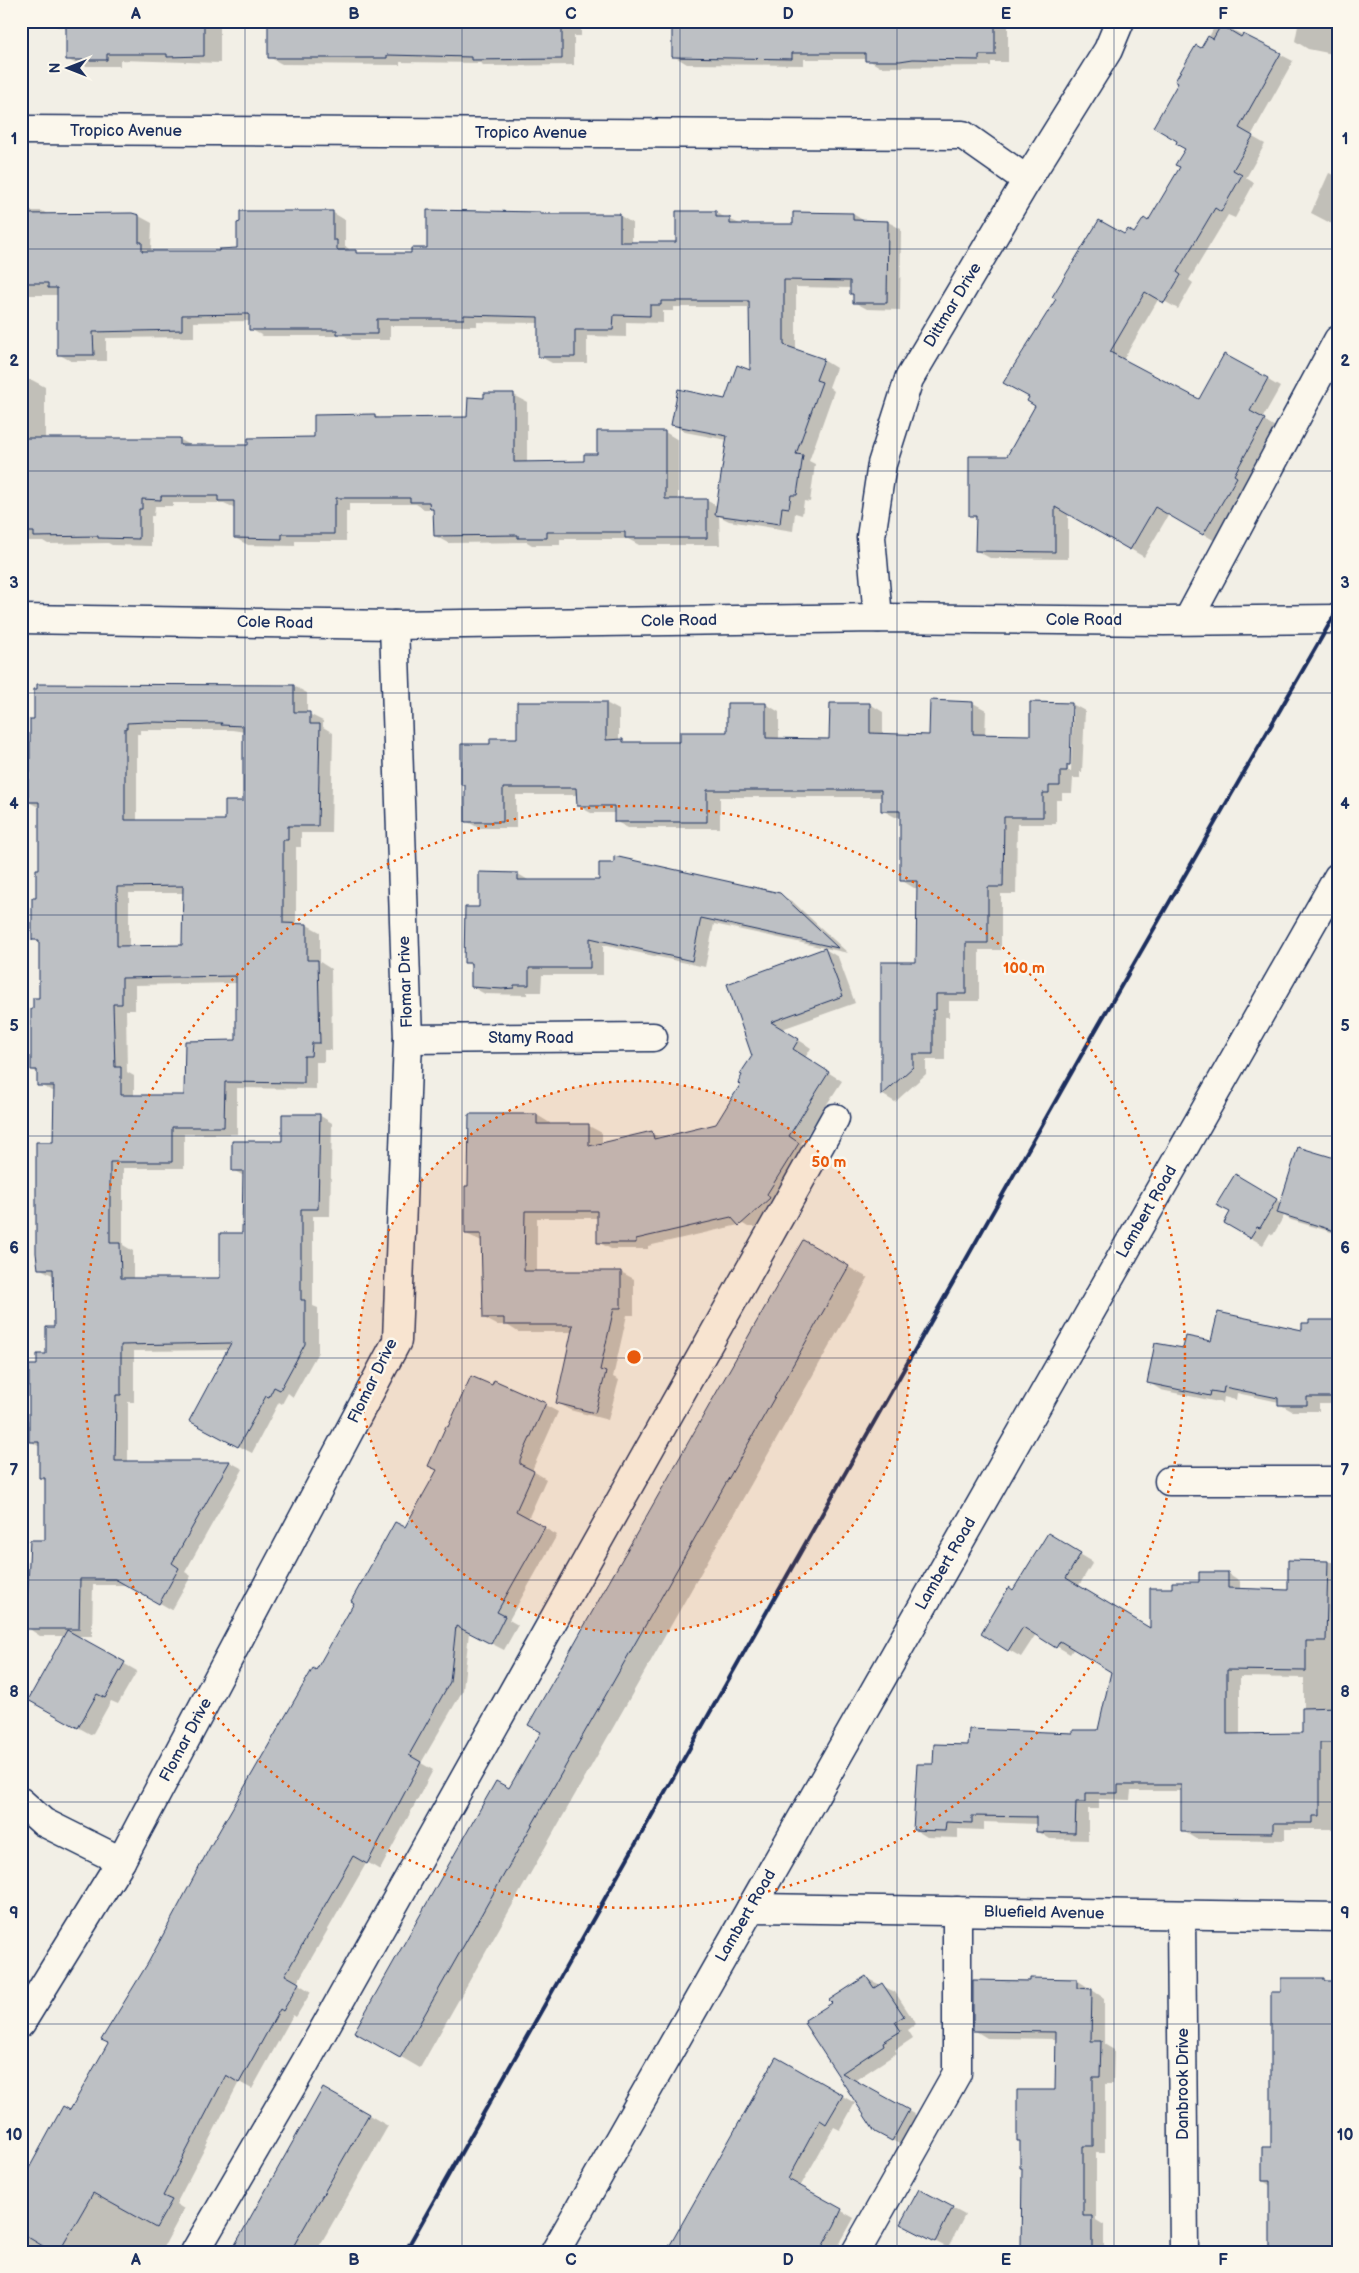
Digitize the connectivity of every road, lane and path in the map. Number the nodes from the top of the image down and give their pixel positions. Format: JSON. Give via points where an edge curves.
{"nodes":[{"id":1,"x":1120,"y":21,"type":"edge"},
{"id":2,"x":21,"y":130,"type":"edge"},
{"id":3,"x":1027,"y":180,"type":"junction"},
{"id":4,"x":1338,"y":340,"type":"edge"},
{"id":5,"x":878,"y":618,"type":"junction"},
{"id":6,"x":21,"y":619,"type":"edge"},
{"id":7,"x":1338,"y":619,"type":"edge"},
{"id":8,"x":1188,"y":620,"type":"junction"},
{"id":9,"x":394,"y":625,"type":"junction"},
{"id":10,"x":1338,"y":877,"type":"edge"},
{"id":11,"x":653,"y":1037,"type":"dead end"},
{"id":12,"x":408,"y":1039,"type":"junction"},
{"id":13,"x":835,"y":1118,"type":"dead end"},
{"id":14,"x":1169,"y":1481,"type":"dead end"},
{"id":15,"x":1338,"y":1481,"type":"edge"},
{"id":16,"x":21,"y":1802,"type":"edge"},
{"id":17,"x":121,"y":1862,"type":"junction"},
{"id":18,"x":751,"y":1908,"type":"junction"},
{"id":19,"x":957,"y":1911,"type":"junction"},
{"id":20,"x":1182,"y":1916,"type":"junction"},
{"id":21,"x":1338,"y":1917,"type":"edge"},
{"id":22,"x":21,"y":2023,"type":"edge"},
{"id":23,"x":195,"y":2252,"type":"edge"},
{"id":24,"x":555,"y":2252,"type":"edge"},
{"id":25,"x":856,"y":2252,"type":"edge"},
{"id":26,"x":1184,"y":2252,"type":"edge"}],
"edges":[{"from":1,"to":3,"type":"street","name":"Dittmar Drive","via":[[1108,50]]},
{"from":2,"to":3,"type":"street","name":"Tropico Avenue","via":[[963,134]]},
{"from":3,"to":5,"type":"street","name":"Dittmar Drive","via":[[909,379],[882,464],[871,538]]},
{"from":4,"to":8,"type":"street"},
{"from":5,"to":8,"type":"street","name":"Cole Road"},
{"from":5,"to":9,"type":"street","name":"Cole Road"},
{"from":6,"to":9,"type":"street","name":"Cole Road"},
{"from":7,"to":8,"type":"street","name":"Cole Road"},
{"from":9,"to":12,"type":"street","name":"Flomar Drive"},
{"from":10,"to":18,"type":"street","name":"Lambert Road"},
{"from":11,"to":12,"type":"street","name":"Stamy Road"},
{"from":12,"to":17,"type":"street","name":"Flomar Drive","via":[[397,1341]]},
{"from":13,"to":23,"type":"street","via":[[310,2054]]},
{"from":14,"to":15,"type":"street"},
{"from":16,"to":17,"type":"street","via":[[43,1822]]},
{"from":17,"to":22,"type":"street","name":"Flomar Drive"},
{"from":18,"to":19,"type":"street","name":"Bluefield Avenue"},
{"from":18,"to":24,"type":"street","name":"Lambert Road"},
{"from":19,"to":20,"type":"street","name":"Bluefield Avenue"},
{"from":19,"to":25,"type":"street","via":[[957,2073]]},
{"from":20,"to":21,"type":"street","name":"Bluefield Avenue"},
{"from":20,"to":26,"type":"street","name":"Danbrook Drive"}]}
